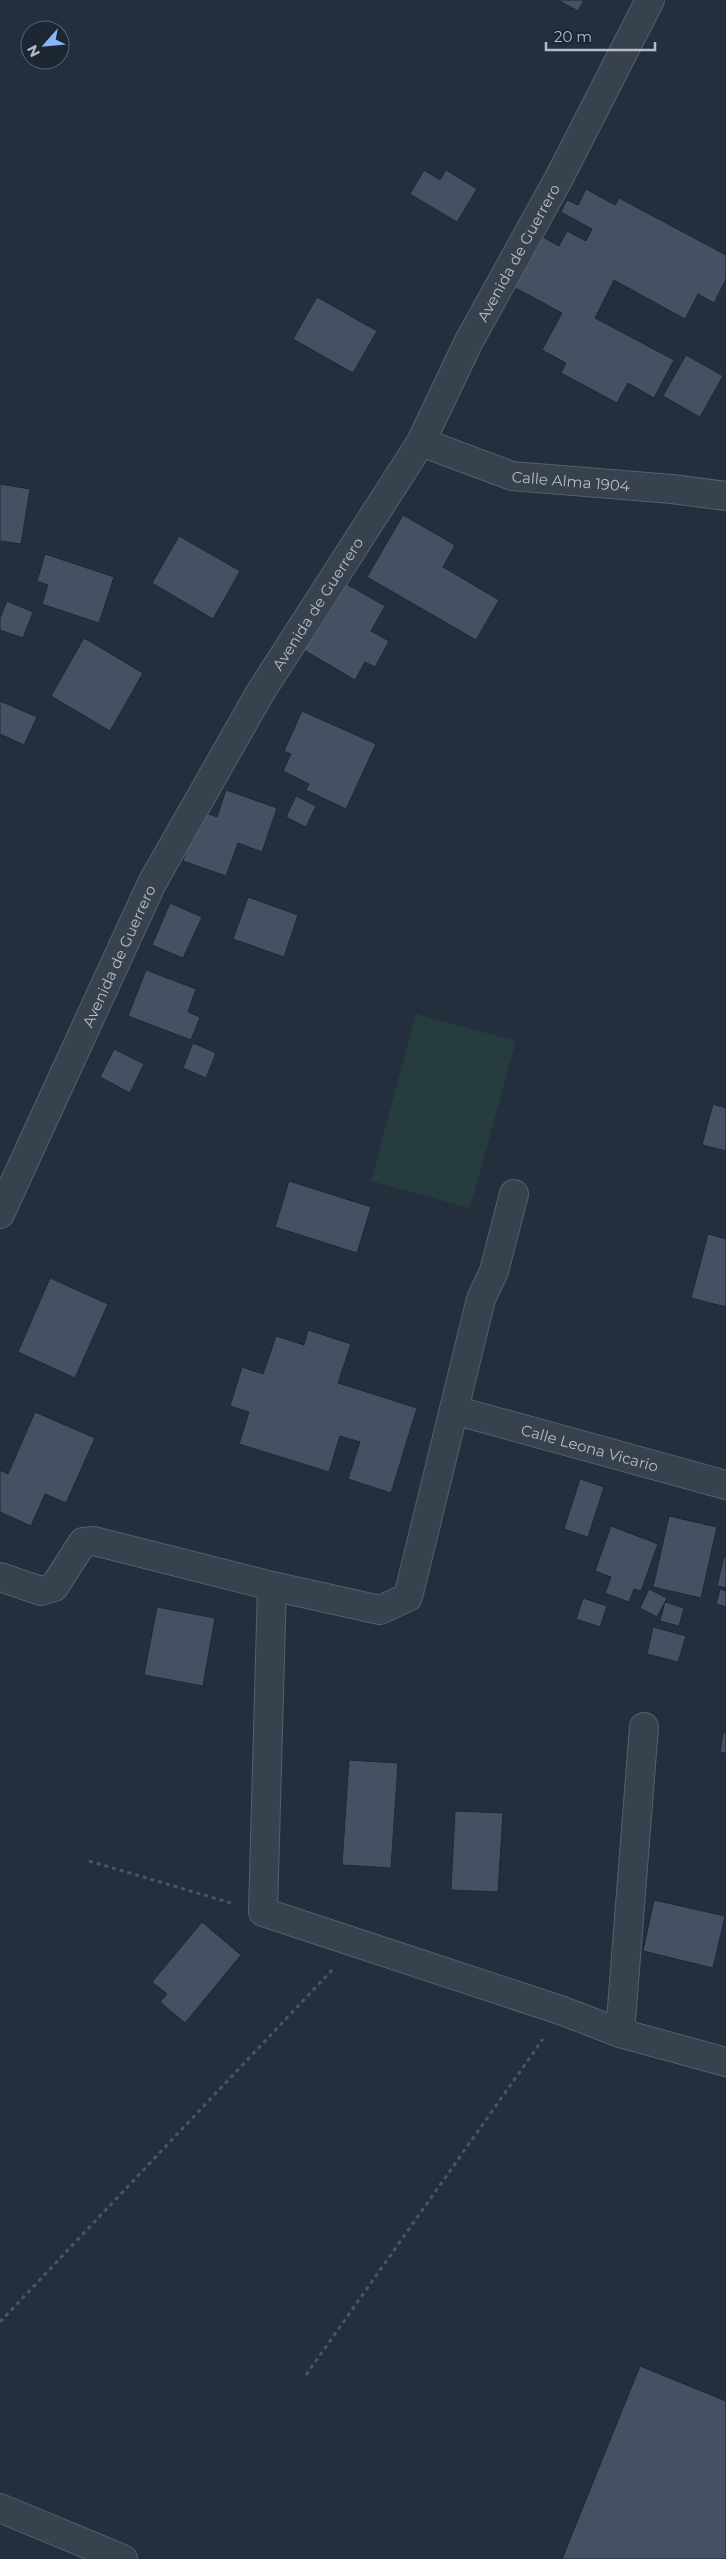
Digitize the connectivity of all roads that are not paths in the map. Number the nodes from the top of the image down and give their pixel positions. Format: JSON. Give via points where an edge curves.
{"nodes":[{"id":1,"x":650,"y":0,"type":"edge"},
{"id":2,"x":421,"y":442,"type":"junction"},
{"id":3,"x":726,"y":496,"type":"edge"},
{"id":4,"x":514,"y":1194,"type":"dead end"},
{"id":5,"x":0,"y":1214,"type":"edge"},
{"id":6,"x":454,"y":1410,"type":"junction"},
{"id":7,"x":726,"y":1486,"type":"edge"},
{"id":8,"x":0,"y":1577,"type":"edge"},
{"id":9,"x":272,"y":1586,"type":"junction"},
{"id":10,"x":644,"y":1727,"type":"dead end"},
{"id":11,"x":620,"y":2033,"type":"junction"},
{"id":12,"x":726,"y":2062,"type":"edge"},
{"id":13,"x":0,"y":2508,"type":"edge"},
{"id":14,"x":123,"y":2559,"type":"edge"}],
"edges":[{"from":1,"to":2,"type":"street","name":"Avenida de Guerrero","via":[[559,178],[468,343]]},
{"from":2,"to":3,"type":"street","name":"Calle Alma 1904","via":[[512,476]]},
{"from":2,"to":5,"type":"street","name":"Avenida de Guerrero","via":[[260,693],[152,883]]},
{"from":4,"to":6,"type":"street","via":[[494,1271],[481,1298]]},
{"from":6,"to":7,"type":"street","name":"Calle Leona Vicario"},
{"from":6,"to":9,"type":"street","via":[[408,1597],[380,1610]]},
{"from":8,"to":9,"type":"street","via":[[41,1591],[54,1587],[83,1542],[94,1541]]},
{"from":9,"to":11,"type":"street","via":[[263,1912],[355,1945],[563,2011]]},
{"from":10,"to":11,"type":"street"},
{"from":11,"to":12,"type":"street"},
{"from":13,"to":14,"type":"street"}]}
